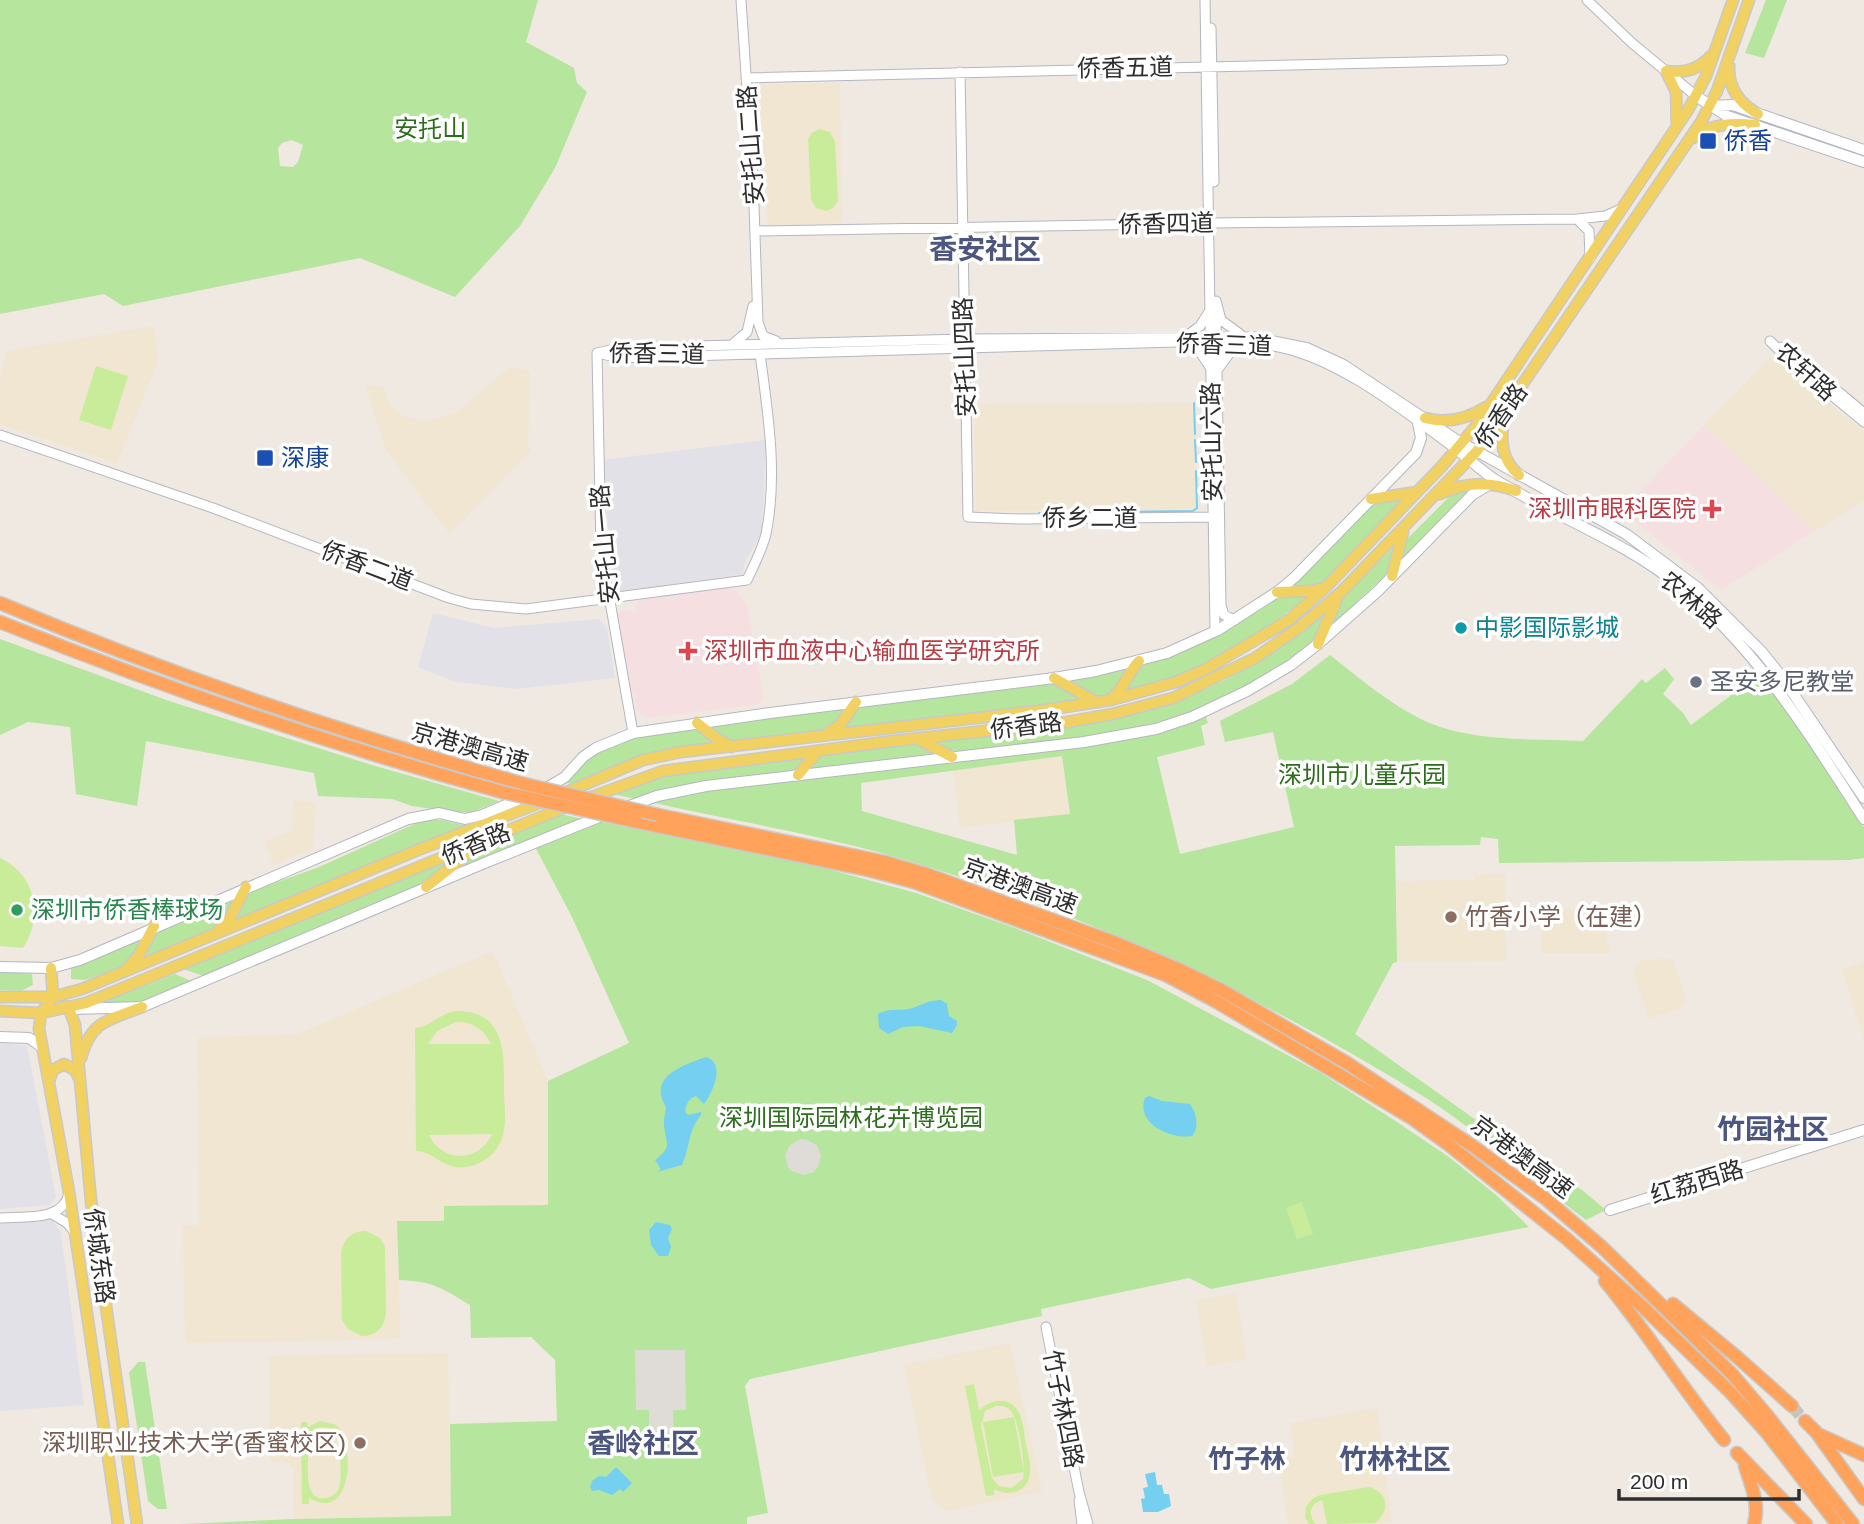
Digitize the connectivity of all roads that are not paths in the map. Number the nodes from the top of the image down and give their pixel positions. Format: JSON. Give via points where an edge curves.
{"nodes":[{"id":1,"x":741,"y":0,"type":"edge"},
{"id":2,"x":1205,"y":0,"type":"edge"},
{"id":3,"x":1211,"y":0,"type":"edge"},
{"id":4,"x":1587,"y":0,"type":"edge"},
{"id":5,"x":1733,"y":0,"type":"edge"},
{"id":6,"x":1749,"y":0,"type":"edge"},
{"id":7,"x":1715,"y":51,"type":"junction"},
{"id":8,"x":1503,"y":60,"type":"dead end"},
{"id":9,"x":1729,"y":60,"type":"junction"},
{"id":10,"x":1209,"y":66,"type":"junction"},
{"id":11,"x":1666,"y":71,"type":"junction"},
{"id":12,"x":960,"y":72,"type":"junction"},
{"id":13,"x":746,"y":78,"type":"junction"},
{"id":14,"x":1696,"y":96,"type":"junction"},
{"id":15,"x":1711,"y":106,"type":"junction"},
{"id":16,"x":1756,"y":119,"type":"junction"},
{"id":17,"x":1675,"y":131,"type":"junction"},
{"id":18,"x":1686,"y":145,"type":"junction"},
{"id":19,"x":1864,"y":150,"type":"edge"},
{"id":20,"x":1864,"y":162,"type":"edge"},
{"id":21,"x":1625,"y":207,"type":"junction"},
{"id":22,"x":1577,"y":219,"type":"junction"},
{"id":23,"x":1211,"y":223,"type":"junction"},
{"id":24,"x":962,"y":227,"type":"junction"},
{"id":25,"x":755,"y":231,"type":"junction"},
{"id":26,"x":1590,"y":258,"type":"junction"},
{"id":27,"x":755,"y":290,"type":"junction"},
{"id":28,"x":1213,"y":304,"type":"junction"},
{"id":29,"x":1249,"y":336,"type":"junction"},
{"id":30,"x":965,"y":339,"type":"junction"},
{"id":31,"x":1179,"y":339,"type":"junction"},
{"id":32,"x":1213,"y":339,"type":"junction"},
{"id":33,"x":790,"y":344,"type":"junction"},
{"id":34,"x":1259,"y":344,"type":"junction"},
{"id":35,"x":728,"y":345,"type":"junction"},
{"id":36,"x":965,"y":349,"type":"junction"},
{"id":37,"x":597,"y":353,"type":"junction"},
{"id":38,"x":760,"y":354,"type":"junction"},
{"id":39,"x":1214,"y":374,"type":"junction"},
{"id":40,"x":1491,"y":404,"type":"junction"},
{"id":41,"x":1505,"y":412,"type":"junction"},
{"id":42,"x":1864,"y":413,"type":"edge"},
{"id":43,"x":1421,"y":421,"type":"junction"},
{"id":44,"x":1864,"y":422,"type":"edge"},
{"id":45,"x":0,"y":435,"type":"edge"},
{"id":46,"x":1459,"y":446,"type":"junction"},
{"id":47,"x":1473,"y":455,"type":"junction"},
{"id":48,"x":1519,"y":475,"type":"junction"},
{"id":49,"x":1491,"y":484,"type":"junction"},
{"id":50,"x":1516,"y":491,"type":"junction"},
{"id":51,"x":1417,"y":492,"type":"junction"},
{"id":52,"x":1434,"y":497,"type":"junction"},
{"id":53,"x":1371,"y":499,"type":"junction"},
{"id":54,"x":968,"y":517,"type":"joint"},
{"id":55,"x":1213,"y":517,"type":"junction"},
{"id":56,"x":1404,"y":529,"type":"junction"},
{"id":57,"x":1392,"y":576,"type":"junction"},
{"id":58,"x":1326,"y":587,"type":"junction"},
{"id":59,"x":1277,"y":592,"type":"junction"},
{"id":60,"x":1341,"y":592,"type":"junction"},
{"id":61,"x":608,"y":599,"type":"junction"},
{"id":62,"x":0,"y":603,"type":"edge"},
{"id":63,"x":1235,"y":620,"type":"junction"},
{"id":64,"x":0,"y":622,"type":"edge"},
{"id":65,"x":1215,"y":631,"type":"junction"},
{"id":66,"x":1318,"y":644,"type":"junction"},
{"id":67,"x":1139,"y":662,"type":"junction"},
{"id":68,"x":1054,"y":678,"type":"junction"},
{"id":69,"x":1111,"y":700,"type":"junction"},
{"id":70,"x":856,"y":702,"type":"junction"},
{"id":71,"x":1096,"y":702,"type":"junction"},
{"id":72,"x":697,"y":723,"type":"junction"},
{"id":73,"x":632,"y":733,"type":"junction"},
{"id":74,"x":825,"y":734,"type":"junction"},
{"id":75,"x":918,"y":738,"type":"junction"},
{"id":76,"x":732,"y":747,"type":"junction"},
{"id":77,"x":818,"y":751,"type":"junction"},
{"id":78,"x":952,"y":757,"type":"junction"},
{"id":79,"x":798,"y":775,"type":"junction"},
{"id":80,"x":1864,"y":798,"type":"edge"},
{"id":81,"x":1864,"y":819,"type":"edge"},
{"id":82,"x":480,"y":843,"type":"junction"},
{"id":83,"x":246,"y":887,"type":"junction"},
{"id":84,"x":426,"y":887,"type":"junction"},
{"id":85,"x":154,"y":926,"type":"junction"},
{"id":86,"x":212,"y":936,"type":"junction"},
{"id":87,"x":0,"y":967,"type":"edge"},
{"id":88,"x":51,"y":968,"type":"junction"},
{"id":89,"x":122,"y":974,"type":"junction"},
{"id":90,"x":0,"y":997,"type":"edge"},
{"id":91,"x":52,"y":997,"type":"junction"},
{"id":92,"x":142,"y":1007,"type":"junction"},
{"id":93,"x":69,"y":1008,"type":"junction"},
{"id":94,"x":0,"y":1011,"type":"edge"},
{"id":95,"x":41,"y":1013,"type":"junction"},
{"id":96,"x":0,"y":1037,"type":"edge"},
{"id":97,"x":41,"y":1046,"type":"junction"},
{"id":98,"x":80,"y":1064,"type":"junction"},
{"id":99,"x":48,"y":1086,"type":"junction"},
{"id":100,"x":82,"y":1091,"type":"junction"},
{"id":101,"x":1864,"y":1130,"type":"edge"},
{"id":102,"x":69,"y":1192,"type":"junction"},
{"id":103,"x":1610,"y":1210,"type":"dead end"},
{"id":104,"x":52,"y":1214,"type":"junction"},
{"id":105,"x":0,"y":1218,"type":"edge"},
{"id":106,"x":75,"y":1233,"type":"junction"},
{"id":107,"x":1567,"y":1239,"type":"junction"},
{"id":108,"x":1602,"y":1247,"type":"junction"},
{"id":109,"x":1046,"y":1327,"type":"dead end"},
{"id":110,"x":1792,"y":1406,"type":"tunnel mouth"},
{"id":111,"x":1805,"y":1421,"type":"tunnel mouth"},
{"id":112,"x":1816,"y":1432,"type":"junction"},
{"id":113,"x":1724,"y":1440,"type":"dead end"},
{"id":114,"x":1864,"y":1455,"type":"edge"},
{"id":115,"x":1079,"y":1492,"type":"junction"},
{"id":116,"x":1864,"y":1499,"type":"edge"},
{"id":117,"x":118,"y":1524,"type":"edge"},
{"id":118,"x":137,"y":1524,"type":"edge"},
{"id":119,"x":1082,"y":1524,"type":"edge"},
{"id":120,"x":1088,"y":1524,"type":"edge"},
{"id":121,"x":1754,"y":1524,"type":"edge"},
{"id":122,"x":1806,"y":1524,"type":"edge"},
{"id":123,"x":1838,"y":1524,"type":"edge"},
{"id":124,"x":1853,"y":1524,"type":"edge"}],
"edges":[{"from":1,"to":13,"type":"street","name":"安托山二路"},
{"from":2,"to":10,"type":"street","name":"安托山六路"},
{"from":3,"to":10,"type":"street","name":"安托山六路"},
{"from":4,"to":11,"type":"street"},
{"from":5,"to":7,"type":"main road","name":"侨香路"},
{"from":6,"to":9,"type":"main road","name":"侨香路"},
{"from":7,"to":11,"type":"main road","via":[[1688,71]]},
{"from":7,"to":14,"type":"main road","name":"侨香路"},
{"from":8,"to":10,"type":"street","name":"侨香五道"},
{"from":9,"to":15,"type":"main road","name":"侨香路"},
{"from":9,"to":16,"type":"main road","via":[[1734,92]]},
{"from":10,"to":12,"type":"street","name":"侨香五道"},
{"from":10,"to":23,"type":"street","name":"安托山六路"},
{"from":11,"to":14,"type":"street"},
{"from":11,"to":17,"type":"main road","via":[[1678,100]]},
{"from":12,"to":13,"type":"street","name":"侨香五道"},
{"from":12,"to":24,"type":"street","name":"安托山四路"},
{"from":13,"to":25,"type":"street","name":"安托山二路"},
{"from":14,"to":15,"type":"main road"},
{"from":14,"to":17,"type":"main road","name":"侨香路"},
{"from":15,"to":16,"type":"main road","via":[[1733,105]]},
{"from":15,"to":18,"type":"main road","name":"侨香路"},
{"from":16,"to":18,"type":"main road","via":[[1716,126]]},
{"from":16,"to":19,"type":"main road"},
{"from":16,"to":20,"type":"main road"},
{"from":17,"to":21,"type":"main road","name":"侨香路"},
{"from":18,"to":41,"type":"main road","name":"侨香路"},
{"from":21,"to":22,"type":"street","name":"侨香四道","via":[[1605,216]]},
{"from":21,"to":26,"type":"main road","name":"侨香路"},
{"from":22,"to":23,"type":"street","name":"侨香四道"},
{"from":22,"to":26,"type":"street","via":[[1589,231]]},
{"from":23,"to":24,"type":"street","name":"侨香四道"},
{"from":23,"to":28,"type":"street","name":"安托山六路"},
{"from":24,"to":25,"type":"street","name":"侨香四道"},
{"from":24,"to":30,"type":"street","name":"安托山四路"},
{"from":25,"to":27,"type":"street","name":"安托山二路"},
{"from":26,"to":40,"type":"main road","name":"侨香路"},
{"from":27,"to":33,"type":"street","via":[[761,334]]},
{"from":27,"to":35,"type":"street","via":[[747,332]]},
{"from":28,"to":29,"type":"street","via":[[1224,323]]},
{"from":28,"to":31,"type":"street","via":[[1200,326]]},
{"from":28,"to":32,"type":"street","name":"安托山六路"},
{"from":29,"to":32,"type":"street","name":"侨香三道"},
{"from":29,"to":43,"type":"street","name":"侨香三道","via":[[1294,344],[1333,358]]},
{"from":30,"to":31,"type":"street","name":"侨香三道"},
{"from":30,"to":33,"type":"street","name":"侨香三道"},
{"from":30,"to":36,"type":"street","name":"安托山四路"},
{"from":31,"to":32,"type":"street","name":"侨香三道"},
{"from":31,"to":36,"type":"street","name":"侨香三道"},
{"from":31,"to":39,"type":"street","via":[[1200,352]]},
{"from":32,"to":34,"type":"street","name":"侨香三道"},
{"from":32,"to":39,"type":"street","name":"安托山六路"},
{"from":33,"to":35,"type":"street","name":"侨香三道"},
{"from":34,"to":39,"type":"street","via":[[1231,351]]},
{"from":34,"to":43,"type":"street","name":"侨香三道","via":[[1296,351],[1336,367]]},
{"from":35,"to":37,"type":"street","name":"侨香三道","via":[[619,348]]},
{"from":36,"to":38,"type":"street","name":"侨香三道"},
{"from":36,"to":54,"type":"street","name":"安托山四路"},
{"from":37,"to":38,"type":"street","name":"侨香三道","via":[[619,358]]},
{"from":37,"to":61,"type":"street","name":"安托山一路","via":[[601,550]]},
{"from":38,"to":61,"type":"street","name":"侨香二道","via":[[771,440],[770,496],[763,542],[747,580]]},
{"from":39,"to":55,"type":"street","name":"安托山六路"},
{"from":39,"to":63,"type":"street","name":"安托山六路","via":[[1221,605],[1226,617]]},
{"from":40,"to":43,"type":"main road","via":[[1460,419]]},
{"from":40,"to":46,"type":"main road","name":"侨香路"},
{"from":41,"to":47,"type":"main road","name":"侨香路"},
{"from":41,"to":48,"type":"main road","via":[[1503,447]]},
{"from":42,"to":44,"type":"street","name":"农轩路","via":[[1793,354],[1770,341]]},
{"from":43,"to":46,"type":"street","name":"侨香三道"},
{"from":43,"to":53,"type":"main road","via":[[1416,453]]},
{"from":45,"to":61,"type":"street","name":"侨香二道","via":[[471,604],[526,609]]},
{"from":46,"to":47,"type":"main road","name":"农林路"},
{"from":46,"to":51,"type":"main road","name":"侨香路"},
{"from":47,"to":48,"type":"main road","name":"农林路"},
{"from":47,"to":50,"type":"main road","name":"农林路","via":[[1490,476]]},
{"from":47,"to":52,"type":"main road","name":"侨香路"},
{"from":48,"to":80,"type":"main road","name":"农林路","via":[[1626,534],[1698,588],[1782,677]]},
{"from":49,"to":50,"type":"main road"},
{"from":49,"to":52,"type":"main road","via":[[1463,485]]},
{"from":49,"to":57,"type":"main road","via":[[1472,495]]},
{"from":50,"to":81,"type":"main road","name":"农林路","via":[[1630,552],[1700,604],[1774,685]]},
{"from":51,"to":53,"type":"main road"},
{"from":51,"to":58,"type":"main road","name":"侨香路"},
{"from":52,"to":56,"type":"main road","name":"侨香路"},
{"from":53,"to":59,"type":"main road"},
{"from":54,"to":55,"type":"street","name":"侨乡二道"},
{"from":55,"to":65,"type":"street","name":"安托山六路"},
{"from":56,"to":57,"type":"main road"},
{"from":56,"to":60,"type":"main road","name":"侨香路"},
{"from":57,"to":66,"type":"main road"},
{"from":58,"to":59,"type":"main road"},
{"from":58,"to":69,"type":"main road","name":"侨香路","via":[[1290,619],[1206,669]]},
{"from":59,"to":63,"type":"main road"},
{"from":60,"to":66,"type":"main road"},
{"from":60,"to":75,"type":"main road","name":"侨香路","via":[[1255,659],[1173,698],[1066,722]]},
{"from":61,"to":73,"type":"street","name":"安托山一路"},
{"from":62,"to":108,"type":"highway","name":"京港澳高速","bridge":true,"via":[[78,637],[258,703],[400,749],[657,815],[885,862],[1116,943],[1223,991],[1391,1090],[1520,1180]]},
{"from":63,"to":65,"type":"main road"},
{"from":64,"to":107,"type":"highway","name":"京港澳高速","bridge":true,"via":[[117,668],[384,758],[502,792],[914,881],[1167,975],[1410,1117]]},
{"from":65,"to":67,"type":"main road"},
{"from":66,"to":78,"type":"main road","via":[[1248,691],[1156,729]]},
{"from":67,"to":68,"type":"main road"},
{"from":67,"to":69,"type":"main road"},
{"from":68,"to":70,"type":"main road"},
{"from":68,"to":71,"type":"main road"},
{"from":69,"to":71,"type":"main road","name":"侨香路"},
{"from":70,"to":72,"type":"main road"},
{"from":70,"to":74,"type":"main road","via":[[840,725]]},
{"from":71,"to":74,"type":"main road","name":"侨香路"},
{"from":72,"to":73,"type":"main road"},
{"from":72,"to":76,"type":"main road"},
{"from":73,"to":83,"type":"main road","via":[[589,752],[554,785],[505,806],[465,819],[439,813],[408,819]]},
{"from":74,"to":76,"type":"main road","name":"侨香路"},
{"from":75,"to":77,"type":"main road","name":"侨香路"},
{"from":75,"to":78,"type":"main road"},
{"from":76,"to":86,"type":"main road","name":"侨香路","via":[[643,760]]},
{"from":77,"to":79,"type":"main road"},
{"from":77,"to":82,"type":"main road","name":"侨香路","via":[[663,771]]},
{"from":78,"to":79,"type":"main road"},
{"from":79,"to":84,"type":"main road","via":[[657,796]]},
{"from":82,"to":84,"type":"main road"},
{"from":82,"to":93,"type":"main road","name":"侨香路"},
{"from":83,"to":85,"type":"main road"},
{"from":83,"to":86,"type":"main road","via":[[230,918]]},
{"from":84,"to":92,"type":"main road"},
{"from":85,"to":88,"type":"main road","via":[[80,960]]},
{"from":85,"to":89,"type":"main road"},
{"from":86,"to":89,"type":"main road","name":"侨香路"},
{"from":87,"to":88,"type":"main road"},
{"from":88,"to":91,"type":"main road"},
{"from":89,"to":91,"type":"main road","name":"侨香路"},
{"from":90,"to":91,"type":"main road","name":"侨香路"},
{"from":91,"to":93,"type":"main road"},
{"from":91,"to":95,"type":"main road"},
{"from":92,"to":93,"type":"main road"},
{"from":92,"to":98,"type":"main road","via":[[94,1029]]},
{"from":93,"to":95,"type":"main road","name":"侨香路"},
{"from":93,"to":98,"type":"main road","name":"侨城东路"},
{"from":94,"to":95,"type":"main road","name":"侨香路"},
{"from":95,"to":97,"type":"main road","name":"侨城东路"},
{"from":96,"to":97,"type":"main road","via":[[29,1038]]},
{"from":97,"to":99,"type":"main road","name":"侨城东路"},
{"from":98,"to":100,"type":"main road","name":"侨城东路"},
{"from":99,"to":100,"type":"main road","via":[[53,1070],[64,1064],[75,1070]]},
{"from":99,"to":102,"type":"main road","name":"侨城东路"},
{"from":100,"to":118,"type":"main road","name":"侨城东路","via":[[92,1209]]},
{"from":101,"to":103,"type":"main road","name":"红荔西路"},
{"from":102,"to":104,"type":"street","via":[[63,1207]]},
{"from":102,"to":106,"type":"main road","name":"侨城东路"},
{"from":104,"to":105,"type":"street"},
{"from":104,"to":106,"type":"street"},
{"from":106,"to":117,"type":"main road","name":"侨城东路"},
{"from":107,"to":113,"type":"highway","via":[[1630,1312]]},
{"from":107,"to":123,"type":"highway","name":"京港澳高速","via":[[1731,1393]]},
{"from":108,"to":110,"type":"highway"},
{"from":108,"to":124,"type":"highway","name":"京港澳高速","via":[[1732,1374]]},
{"from":109,"to":115,"type":"street","name":"竹子林四路"},
{"from":111,"to":112,"type":"highway"},
{"from":112,"to":114,"type":"highway"},
{"from":112,"to":116,"type":"highway"},
{"from":115,"to":119,"type":"street","name":"竹子林四路"},
{"from":115,"to":120,"type":"street","name":"竹子林四路"},
{"from":121,"to":122,"type":"highway","via":[[1755,1499],[1739,1456]]}]}
